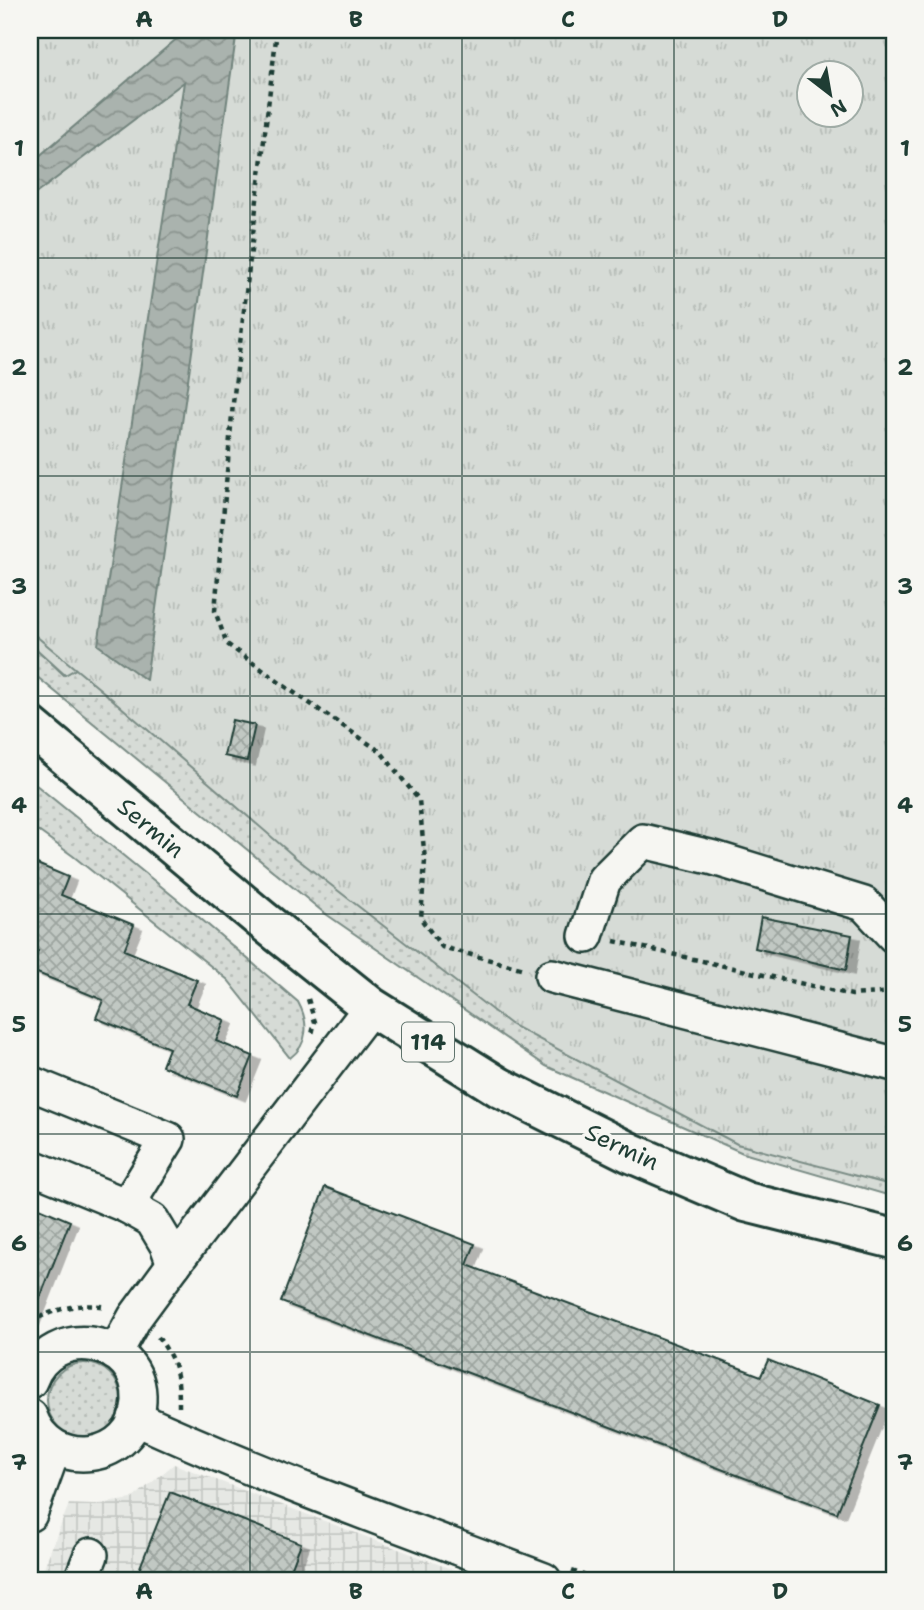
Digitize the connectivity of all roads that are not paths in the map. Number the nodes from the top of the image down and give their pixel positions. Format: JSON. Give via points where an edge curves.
{"nodes":[{"id":1,"x":30,"y":726,"type":"edge"},
{"id":2,"x":586,"y":936,"type":"road end"},
{"id":3,"x":894,"y":936,"type":"edge"},
{"id":4,"x":552,"y":976,"type":"road end"},
{"id":5,"x":371,"y":1007,"type":"junction"},
{"id":6,"x":894,"y":1064,"type":"edge"},
{"id":7,"x":30,"y":1083,"type":"edge"},
{"id":8,"x":30,"y":1166,"type":"edge"},
{"id":9,"x":127,"y":1206,"type":"junction"},
{"id":10,"x":894,"y":1239,"type":"edge"},
{"id":11,"x":174,"y":1264,"type":"junction"},
{"id":12,"x":115,"y":1353,"type":"junction"},
{"id":13,"x":30,"y":1379,"type":"edge"},
{"id":14,"x":30,"y":1416,"type":"edge"},
{"id":15,"x":135,"y":1418,"type":"junction"},
{"id":16,"x":54,"y":1448,"type":"junction"},
{"id":17,"x":30,"y":1514,"type":"edge"},
{"id":18,"x":544,"y":1580,"type":"edge"}],
"edges":[{"from":1,"to":5,"type":"main road","name":"Sermin","number":"114"},
{"from":2,"to":3,"type":"street","via":[[604,880],[643,841],[864,904]]},
{"from":4,"to":6,"type":"street"},
{"from":5,"to":10,"type":"main road","name":"Sermin","number":"114","via":[[499,1087],[631,1153],[746,1202]]},
{"from":5,"to":11,"type":"street"},
{"from":7,"to":9,"type":"street","via":[[168,1139]]},
{"from":8,"to":9,"type":"street"},
{"from":9,"to":11,"type":"street","via":[[152,1220]]},
{"from":11,"to":12,"type":"street"},
{"from":12,"to":13,"type":"street","via":[[100,1345],[67,1345],[39,1363]]},
{"from":12,"to":15,"type":"street","via":[[134,1375],[139,1396]]},
{"from":14,"to":16,"type":"street","via":[[42,1438]]},
{"from":15,"to":16,"type":"street","via":[[122,1438],[102,1451],[70,1454]]},
{"from":15,"to":18,"type":"street"},
{"from":16,"to":17,"type":"street"}]}
